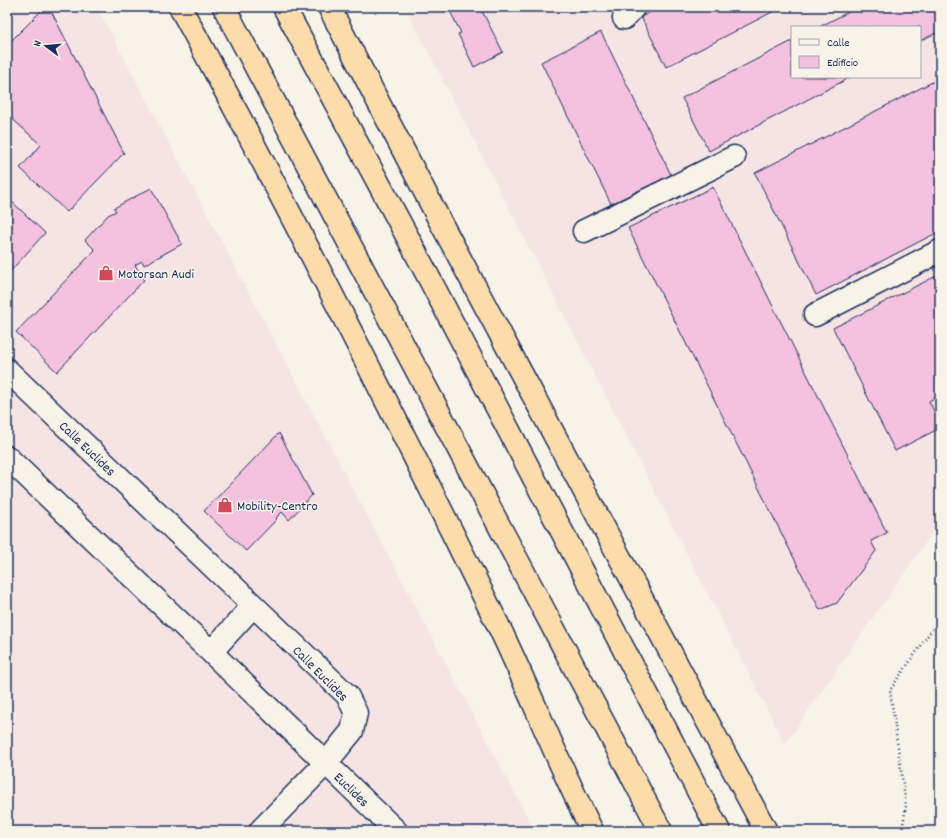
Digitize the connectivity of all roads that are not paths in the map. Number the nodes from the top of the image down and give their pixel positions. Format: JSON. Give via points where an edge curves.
{"nodes":[{"id":1,"x":180,"y":7,"type":"edge"},
{"id":2,"x":224,"y":7,"type":"edge"},
{"id":3,"x":284,"y":7,"type":"edge"},
{"id":4,"x":329,"y":7,"type":"edge"},
{"id":5,"x":734,"y":157,"type":"dead end"},
{"id":6,"x":584,"y":231,"type":"dead end"},
{"id":7,"x":940,"y":251,"type":"edge"},
{"id":8,"x":815,"y":315,"type":"dead end"},
{"id":9,"x":7,"y":370,"type":"edge"},
{"id":10,"x":7,"y":457,"type":"edge"},
{"id":11,"x":254,"y":606,"type":"junction"},
{"id":12,"x":211,"y":652,"type":"junction"},
{"id":13,"x":326,"y":763,"type":"junction"},
{"id":14,"x":574,"y":796,"type":"junction"},
{"id":15,"x":763,"y":827,"type":"edge"},
{"id":16,"x":260,"y":831,"type":"edge"},
{"id":17,"x":396,"y":831,"type":"edge"},
{"id":18,"x":582,"y":831,"type":"edge"},
{"id":19,"x":592,"y":831,"type":"edge"},
{"id":20,"x":661,"y":831,"type":"edge"},
{"id":21,"x":719,"y":831,"type":"edge"}],
"edges":[{"from":1,"to":14,"type":"highway","via":[[333,295],[501,631]]},
{"from":2,"to":20,"type":"highway"},
{"from":3,"to":21,"type":"highway","via":[[412,245]]},
{"from":4,"to":15,"type":"highway"},
{"from":5,"to":6,"type":"street"},
{"from":7,"to":8,"type":"street"},
{"from":9,"to":11,"type":"street","name":"Calle Euclides"},
{"from":10,"to":12,"type":"street"},
{"from":11,"to":12,"type":"street"},
{"from":11,"to":13,"type":"street","name":"Calle Euclides","via":[[347,695],[356,713],[352,731]]},
{"from":12,"to":13,"type":"street"},
{"from":13,"to":16,"type":"street","name":"Calle Euclides"},
{"from":13,"to":17,"type":"street","name":"Euclides"},
{"from":14,"to":18,"type":"highway"},
{"from":14,"to":19,"type":"highway"}]}
